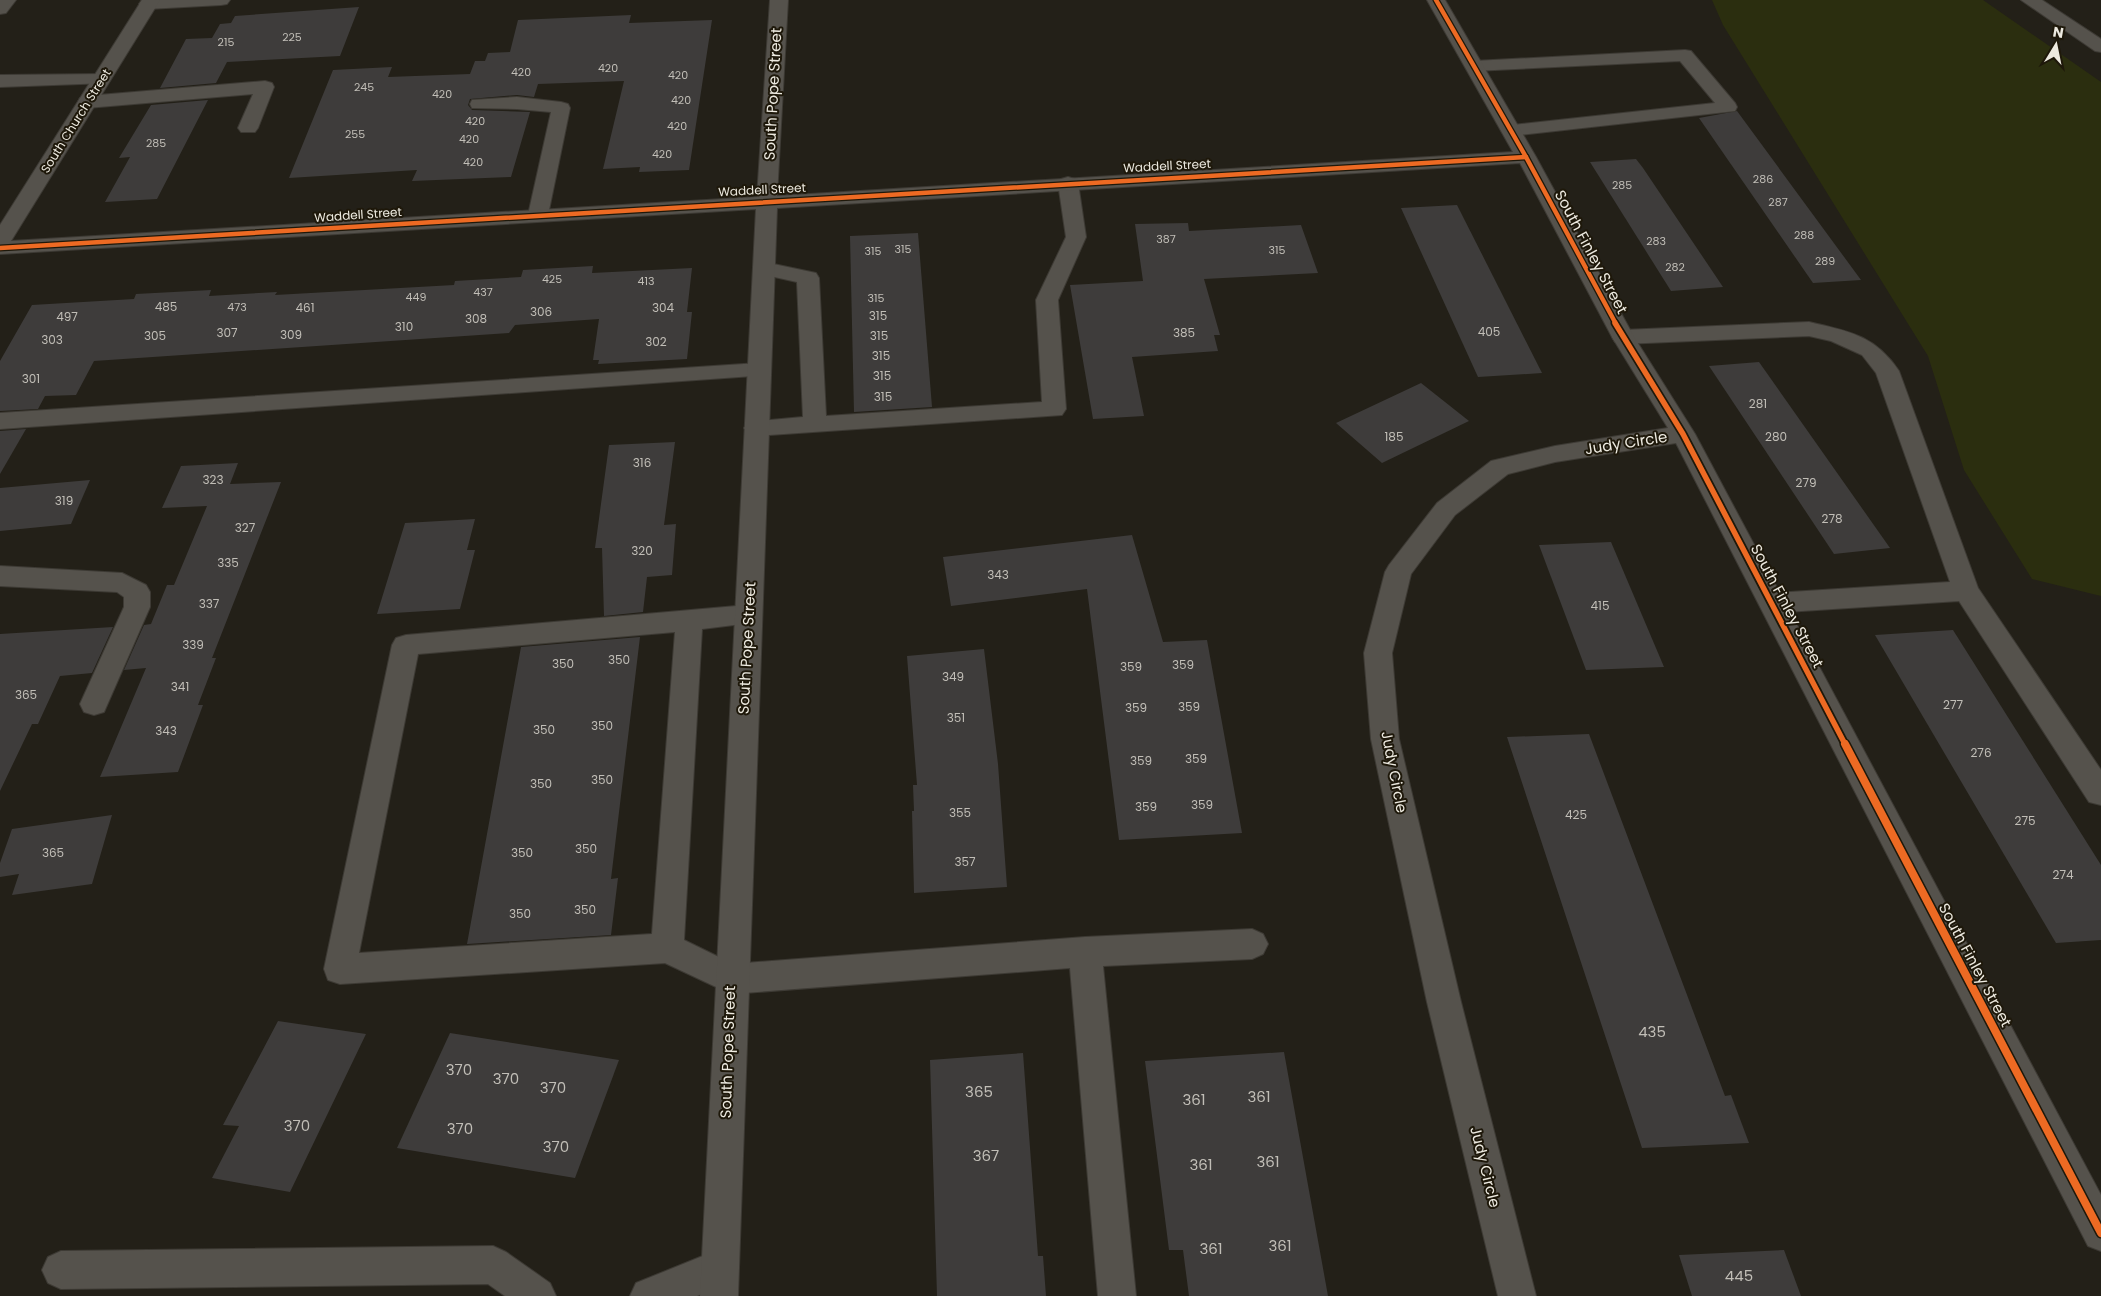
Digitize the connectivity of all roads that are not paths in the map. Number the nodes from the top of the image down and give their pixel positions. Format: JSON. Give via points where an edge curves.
{"nodes":[{"id":1,"x":7,"y":0,"type":"edge"},
{"id":2,"x":221,"y":0,"type":"edge"},
{"id":3,"x":779,"y":0,"type":"edge"},
{"id":4,"x":1436,"y":0,"type":"edge"},
{"id":5,"x":2030,"y":0,"type":"edge"},
{"id":6,"x":150,"y":2,"type":"edge"},
{"id":7,"x":0,"y":9,"type":"edge"},
{"id":8,"x":2101,"y":47,"type":"edge"},
{"id":9,"x":1474,"y":66,"type":"junction"},
{"id":10,"x":102,"y":79,"type":"junction"},
{"id":11,"x":0,"y":81,"type":"edge"},
{"id":12,"x":88,"y":102,"type":"junction"},
{"id":13,"x":479,"y":104,"type":"dead end"},
{"id":14,"x":248,"y":128,"type":"dead end"},
{"id":15,"x":1511,"y":130,"type":"junction"},
{"id":16,"x":1526,"y":157,"type":"junction"},
{"id":17,"x":1068,"y":183,"type":"junction"},
{"id":18,"x":766,"y":201,"type":"junction"},
{"id":19,"x":538,"y":215,"type":"junction"},
{"id":20,"x":0,"y":242,"type":"edge"},
{"id":21,"x":0,"y":248,"type":"edge"},
{"id":22,"x":764,"y":268,"type":"junction"},
{"id":23,"x":1623,"y":337,"type":"junction"},
{"id":24,"x":759,"y":370,"type":"junction"},
{"id":25,"x":0,"y":421,"type":"edge"},
{"id":26,"x":814,"y":424,"type":"junction"},
{"id":27,"x":756,"y":428,"type":"junction"},
{"id":28,"x":1683,"y":434,"type":"junction"},
{"id":29,"x":0,"y":576,"type":"edge"},
{"id":30,"x":1966,"y":591,"type":"junction"},
{"id":31,"x":1772,"y":603,"type":"junction"},
{"id":32,"x":748,"y":615,"type":"junction"},
{"id":33,"x":689,"y":621,"type":"junction"},
{"id":34,"x":94,"y":704,"type":"dead end"},
{"id":35,"x":2100,"y":792,"type":"dead end"},
{"id":36,"x":1252,"y":944,"type":"dead end"},
{"id":37,"x":667,"y":948,"type":"junction"},
{"id":38,"x":1085,"y":952,"type":"junction"},
{"id":39,"x":731,"y":979,"type":"junction"},
{"id":40,"x":2101,"y":1232,"type":"edge"},
{"id":41,"x":61,"y":1270,"type":"dead end"},
{"id":42,"x":719,"y":1282,"type":"edge"},
{"id":43,"x":537,"y":1296,"type":"edge"},
{"id":44,"x":649,"y":1296,"type":"edge"},
{"id":45,"x":1117,"y":1296,"type":"edge"},
{"id":46,"x":1517,"y":1296,"type":"edge"}],
"edges":[{"from":1,"to":7,"type":"street"},
{"from":2,"to":6,"type":"street"},
{"from":3,"to":18,"type":"street","name":"South Pope Street"},
{"from":4,"to":9,"type":"street","name":"South Finley Street"},
{"from":5,"to":8,"type":"street"},
{"from":6,"to":10,"type":"street","name":"South Church Street"},
{"from":9,"to":15,"type":"street","name":"South Finley Street"},
{"from":9,"to":15,"type":"street","via":[[1685,55],[1728,107]]},
{"from":10,"to":11,"type":"street"},
{"from":10,"to":12,"type":"street","name":"South Church Street"},
{"from":12,"to":14,"type":"street","via":[[265,87]]},
{"from":12,"to":20,"type":"street","name":"South Church Street"},
{"from":13,"to":19,"type":"street","via":[[517,103],[561,108]]},
{"from":15,"to":16,"type":"street","name":"South Finley Street"},
{"from":16,"to":17,"type":"street","name":"Waddell Street"},
{"from":16,"to":23,"type":"street","name":"South Finley Street"},
{"from":17,"to":18,"type":"street","name":"Waddell Street"},
{"from":17,"to":26,"type":"street","via":[[1076,236],[1047,300],[1054,409]]},
{"from":18,"to":19,"type":"street","name":"Waddell Street"},
{"from":18,"to":22,"type":"street","name":"South Pope Street"},
{"from":19,"to":21,"type":"street","name":"Waddell Street"},
{"from":22,"to":24,"type":"street","name":"South Pope Street"},
{"from":22,"to":26,"type":"street","via":[[808,278]]},
{"from":23,"to":28,"type":"street","name":"South Finley Street"},
{"from":23,"to":30,"type":"street","via":[[1809,329],[1838,336],[1870,350],[1887,371]]},
{"from":24,"to":25,"type":"street"},
{"from":24,"to":27,"type":"street","name":"South Pope Street"},
{"from":26,"to":27,"type":"street"},
{"from":27,"to":32,"type":"street","name":"South Pope Street"},
{"from":28,"to":31,"type":"street","name":"South Finley Street"},
{"from":28,"to":46,"type":"street","name":"Judy Circle","via":[[1555,454],[1500,467],[1446,509],[1398,572],[1378,653],[1386,739],[1444,1002]]},
{"from":29,"to":34,"type":"street","via":[[122,583],[137,592],[137,607]]},
{"from":30,"to":31,"type":"street"},
{"from":30,"to":35,"type":"street"},
{"from":31,"to":40,"type":"street","name":"South Finley Street"},
{"from":32,"to":33,"type":"street"},
{"from":32,"to":39,"type":"street","name":"South Pope Street"},
{"from":33,"to":37,"type":"street"},
{"from":33,"to":37,"type":"street","via":[[406,645],[340,969]]},
{"from":36,"to":38,"type":"street"},
{"from":37,"to":39,"type":"street"},
{"from":38,"to":39,"type":"street"},
{"from":38,"to":45,"type":"street"},
{"from":39,"to":42,"type":"street","name":"South Pope Street"},
{"from":41,"to":43,"type":"street","via":[[493,1264]]},
{"from":42,"to":44,"type":"street"}]}
